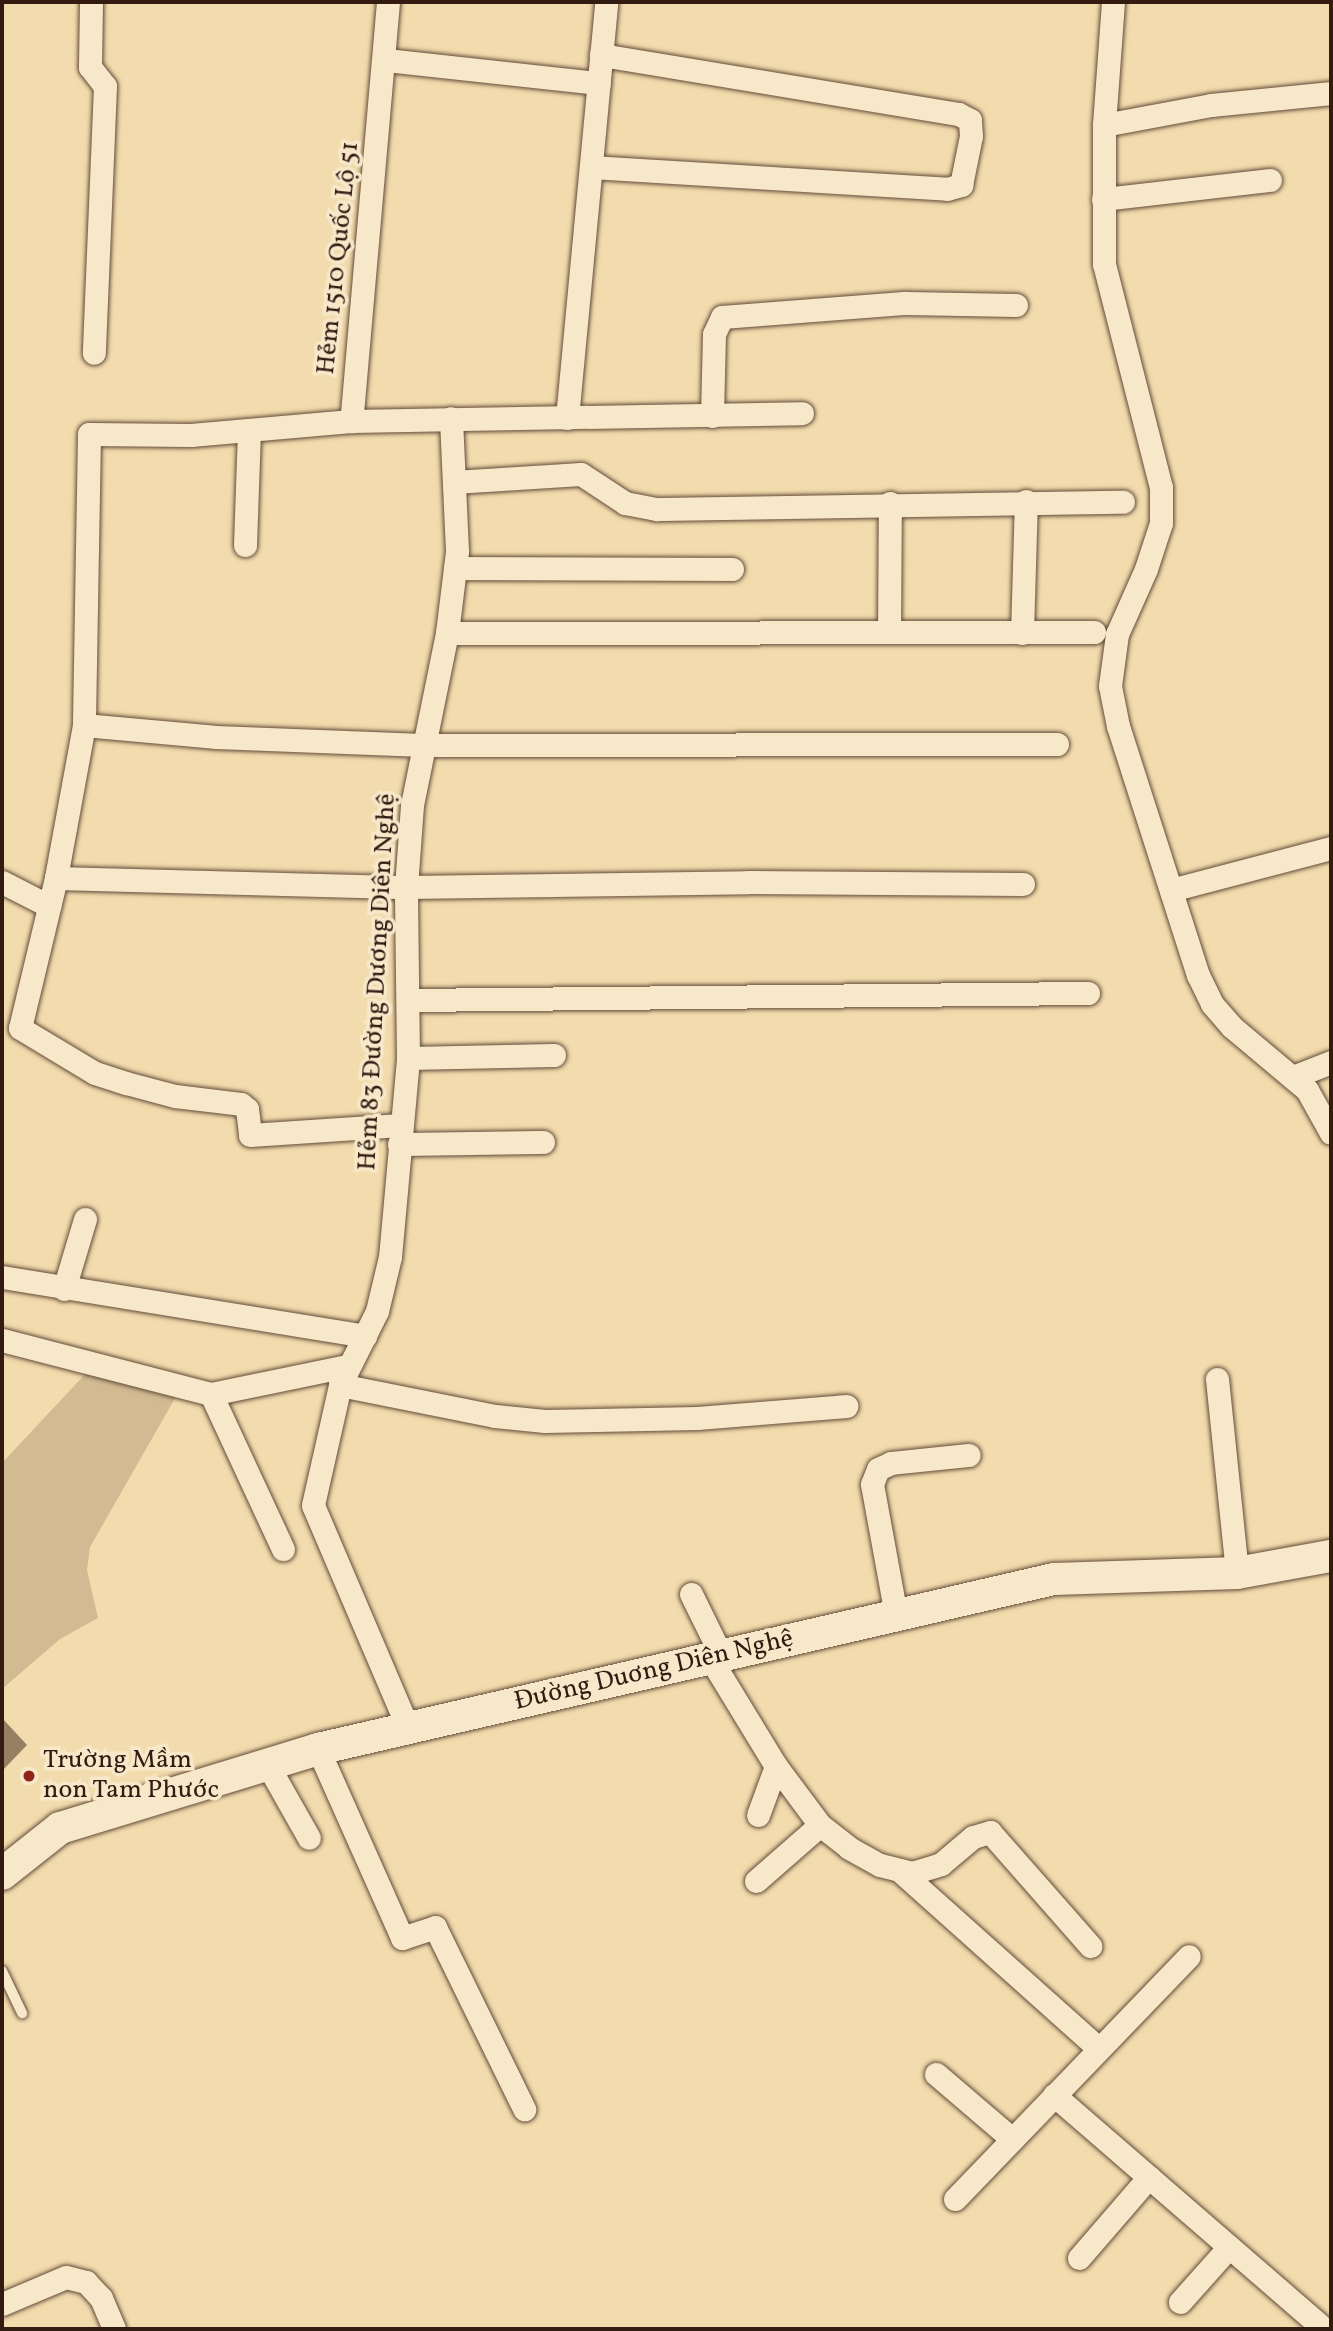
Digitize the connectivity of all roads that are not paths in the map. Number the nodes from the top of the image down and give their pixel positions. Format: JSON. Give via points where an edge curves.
{"nodes":[{"id":1,"x":91,"y":2,"type":"edge"},
{"id":2,"x":388,"y":2,"type":"edge"},
{"id":3,"x":606,"y":2,"type":"edge"},
{"id":4,"x":1112,"y":2,"type":"edge"},
{"id":5,"x":601,"y":55,"type":"junction"},
{"id":6,"x":386,"y":60,"type":"junction"},
{"id":7,"x":599,"y":83,"type":"junction"},
{"id":8,"x":1331,"y":93,"type":"edge"},
{"id":9,"x":1104,"y":125,"type":"junction"},
{"id":10,"x":591,"y":167,"type":"junction"},
{"id":11,"x":1270,"y":180,"type":"dead end"},
{"id":12,"x":1103,"y":199,"type":"junction"},
{"id":13,"x":1016,"y":304,"type":"dead end"},
{"id":14,"x":94,"y":353,"type":"dead end"},
{"id":15,"x":802,"y":413,"type":"dead end"},
{"id":16,"x":712,"y":415,"type":"junction"},
{"id":17,"x":451,"y":418,"type":"junction"},
{"id":18,"x":567,"y":418,"type":"junction"},
{"id":19,"x":351,"y":421,"type":"junction"},
{"id":20,"x":249,"y":429,"type":"junction"},
{"id":21,"x":454,"y":482,"type":"junction"},
{"id":22,"x":1026,"y":500,"type":"junction"},
{"id":23,"x":1123,"y":502,"type":"dead end"},
{"id":24,"x":890,"y":503,"type":"junction"},
{"id":25,"x":245,"y":545,"type":"dead end"},
{"id":26,"x":455,"y":568,"type":"junction"},
{"id":27,"x":732,"y":569,"type":"dead end"},
{"id":28,"x":889,"y":632,"type":"junction"},
{"id":29,"x":1094,"y":632,"type":"dead end"},
{"id":30,"x":447,"y":633,"type":"junction"},
{"id":31,"x":1022,"y":633,"type":"junction"},
{"id":32,"x":84,"y":725,"type":"junction"},
{"id":33,"x":1057,"y":744,"type":"dead end"},
{"id":34,"x":423,"y":745,"type":"junction"},
{"id":35,"x":1331,"y":848,"type":"edge"},
{"id":36,"x":56,"y":878,"type":"junction"},
{"id":37,"x":2,"y":882,"type":"edge"},
{"id":38,"x":1023,"y":884,"type":"dead end"},
{"id":39,"x":406,"y":887,"type":"junction"},
{"id":40,"x":1171,"y":890,"type":"junction"},
{"id":41,"x":49,"y":906,"type":"junction"},
{"id":42,"x":1087,"y":993,"type":"dead end"},
{"id":43,"x":408,"y":1000,"type":"junction"},
{"id":44,"x":554,"y":1055,"type":"dead end"},
{"id":45,"x":408,"y":1058,"type":"junction"},
{"id":46,"x":1331,"y":1062,"type":"edge"},
{"id":47,"x":1293,"y":1077,"type":"junction"},
{"id":48,"x":1331,"y":1133,"type":"edge"},
{"id":49,"x":400,"y":1135,"type":"junction"},
{"id":50,"x":543,"y":1142,"type":"dead end"},
{"id":51,"x":85,"y":1219,"type":"dead end"},
{"id":52,"x":2,"y":1277,"type":"edge"},
{"id":53,"x":64,"y":1289,"type":"junction"},
{"id":54,"x":365,"y":1336,"type":"junction"},
{"id":55,"x":2,"y":1340,"type":"edge"},
{"id":56,"x":344,"y":1376,"type":"junction"},
{"id":57,"x":1217,"y":1379,"type":"dead end"},
{"id":58,"x":211,"y":1394,"type":"junction"},
{"id":59,"x":847,"y":1406,"type":"dead end"},
{"id":60,"x":969,"y":1455,"type":"dead end"},
{"id":61,"x":282,"y":1549,"type":"dead end"},
{"id":62,"x":1331,"y":1556,"type":"edge"},
{"id":63,"x":1237,"y":1573,"type":"junction"},
{"id":64,"x":691,"y":1594,"type":"dead end"},
{"id":65,"x":896,"y":1615,"type":"junction"},
{"id":66,"x":715,"y":1657,"type":"junction"},
{"id":67,"x":408,"y":1728,"type":"junction"},
{"id":68,"x":318,"y":1749,"type":"junction"},
{"id":69,"x":267,"y":1762,"type":"junction"},
{"id":70,"x":776,"y":1766,"type":"junction"},
{"id":71,"x":758,"y":1815,"type":"dead end"},
{"id":72,"x":820,"y":1825,"type":"junction"},
{"id":73,"x":309,"y":1838,"type":"dead end"},
{"id":74,"x":899,"y":1870,"type":"junction"},
{"id":75,"x":2,"y":1874,"type":"edge"},
{"id":76,"x":756,"y":1881,"type":"dead end"},
{"id":77,"x":1090,"y":1946,"type":"dead end"},
{"id":78,"x":1189,"y":1956,"type":"dead end"},
{"id":79,"x":2,"y":1971,"type":"edge"},
{"id":80,"x":22,"y":2013,"type":"dead end"},
{"id":81,"x":1099,"y":2049,"type":"junction"},
{"id":82,"x":936,"y":2074,"type":"dead end"},
{"id":83,"x":1054,"y":2095,"type":"junction"},
{"id":84,"x":524,"y":2109,"type":"dead end"},
{"id":85,"x":1012,"y":2140,"type":"junction"},
{"id":86,"x":1149,"y":2177,"type":"junction"},
{"id":87,"x":955,"y":2199,"type":"dead end"},
{"id":88,"x":1229,"y":2247,"type":"junction"},
{"id":89,"x":1079,"y":2258,"type":"dead end"},
{"id":90,"x":1180,"y":2302,"type":"dead end"},
{"id":91,"x":2,"y":2304,"type":"edge"},
{"id":92,"x":114,"y":2329,"type":"edge"},
{"id":93,"x":1324,"y":2329,"type":"edge"}],
"edges":[{"from":1,"to":14,"type":"street","via":[[90,67],[106,86]]},
{"from":2,"to":6,"type":"street","name":"Hẻm 1510 Quốc Lộ 51"},
{"from":3,"to":5,"type":"street"},
{"from":4,"to":9,"type":"street"},
{"from":5,"to":7,"type":"street"},
{"from":5,"to":10,"type":"street","via":[[958,114],[970,120],[971,136],[961,185],[947,189]]},
{"from":6,"to":7,"type":"street"},
{"from":6,"to":19,"type":"street","name":"Hẻm 1510 Quốc Lộ 51"},
{"from":7,"to":10,"type":"street"},
{"from":8,"to":9,"type":"street","via":[[1211,105]]},
{"from":9,"to":12,"type":"street"},
{"from":10,"to":18,"type":"street"},
{"from":11,"to":12,"type":"street"},
{"from":12,"to":40,"type":"street","via":[[1106,279],[1161,487],[1161,523],[1117,634],[1110,686],[1118,726]]},
{"from":13,"to":16,"type":"street","via":[[906,303],[722,317],[713,334]]},
{"from":15,"to":16,"type":"street"},
{"from":16,"to":18,"type":"street"},
{"from":17,"to":18,"type":"street"},
{"from":17,"to":19,"type":"street"},
{"from":17,"to":21,"type":"street","name":"Hẻm 83 Đường Dương Diên Nghệ"},
{"from":19,"to":20,"type":"street"},
{"from":20,"to":25,"type":"street"},
{"from":20,"to":32,"type":"street","via":[[89,434]]},
{"from":21,"to":24,"type":"street","via":[[581,474],[625,503],[657,509]]},
{"from":21,"to":26,"type":"street","name":"Hẻm 83 Đường Dương Diên Nghệ"},
{"from":22,"to":23,"type":"street"},
{"from":22,"to":24,"type":"street"},
{"from":22,"to":31,"type":"street"},
{"from":24,"to":28,"type":"street"},
{"from":26,"to":27,"type":"street"},
{"from":26,"to":30,"type":"street","name":"Hẻm 83 Đường Dương Diên Nghệ"},
{"from":28,"to":30,"type":"street"},
{"from":28,"to":31,"type":"street"},
{"from":29,"to":31,"type":"street"},
{"from":30,"to":34,"type":"street","name":"Hẻm 83 Đường Dương Diên Nghệ"},
{"from":32,"to":34,"type":"street","via":[[216,737]]},
{"from":32,"to":36,"type":"street"},
{"from":33,"to":34,"type":"street"},
{"from":34,"to":39,"type":"street","name":"Hẻm 83 Đường Dương Diên Nghệ","via":[[412,805]]},
{"from":35,"to":40,"type":"street"},
{"from":36,"to":39,"type":"street"},
{"from":36,"to":41,"type":"street"},
{"from":37,"to":41,"type":"street"},
{"from":38,"to":39,"type":"street","via":[[748,881]]},
{"from":39,"to":43,"type":"street","name":"Hẻm 83 Đường Dương Diên Nghệ"},
{"from":40,"to":47,"type":"street","via":[[1212,1004],[1232,1027]]},
{"from":41,"to":49,"type":"street","via":[[20,1028],[26,1035],[126,1083],[175,1096],[241,1104],[247,1109],[250,1135]]},
{"from":42,"to":43,"type":"street"},
{"from":43,"to":45,"type":"street","name":"Hẻm 83 Đường Dương Diên Nghệ"},
{"from":44,"to":45,"type":"street"},
{"from":45,"to":49,"type":"street","name":"Hẻm 83 Đường Dương Diên Nghệ"},
{"from":46,"to":47,"type":"street"},
{"from":47,"to":48,"type":"street","via":[[1307,1090]]},
{"from":49,"to":50,"type":"street"},
{"from":49,"to":54,"type":"street","name":"Hẻm 83 Đường Dương Diên Nghệ","via":[[386,1279]]},
{"from":51,"to":53,"type":"street"},
{"from":52,"to":53,"type":"street"},
{"from":53,"to":54,"type":"street"},
{"from":54,"to":56,"type":"street","name":"Hẻm 83 Đường Dương Diên Nghệ"},
{"from":55,"to":58,"type":"street"},
{"from":56,"to":58,"type":"street"},
{"from":56,"to":59,"type":"street","via":[[545,1421],[697,1418]]},
{"from":56,"to":67,"type":"street","name":"Hẻm 83 Đường Dương Diên Nghệ","via":[[313,1504]]},
{"from":57,"to":63,"type":"street"},
{"from":58,"to":61,"type":"street"},
{"from":60,"to":65,"type":"street","via":[[891,1463],[878,1469],[872,1484]]},
{"from":62,"to":63,"type":"street","name":"Đường Duơng Diên Nghệ"},
{"from":63,"to":65,"type":"street","name":"Đường Duơng Diên Nghệ","via":[[1054,1578]]},
{"from":64,"to":66,"type":"street"},
{"from":65,"to":66,"type":"street","name":"Đường Duơng Diên Nghệ"},
{"from":66,"to":67,"type":"street","name":"Đường Duơng Diên Nghệ"},
{"from":66,"to":70,"type":"street"},
{"from":67,"to":68,"type":"street","name":"Đường Duơng Diên Nghệ"},
{"from":68,"to":69,"type":"street","name":"Đường Duơng Diên Nghệ"},
{"from":68,"to":84,"type":"street","via":[[402,1938],[435,1927]]},
{"from":69,"to":73,"type":"street"},
{"from":69,"to":75,"type":"street","name":"Đường Duơng Diên Nghệ","via":[[60,1828]]},
{"from":70,"to":71,"type":"street"},
{"from":70,"to":72,"type":"street"},
{"from":72,"to":74,"type":"street","via":[[849,1848]]},
{"from":72,"to":76,"type":"street"},
{"from":74,"to":77,"type":"street","via":[[912,1873],[942,1864],[973,1837],[990,1832]]},
{"from":74,"to":81,"type":"street"},
{"from":78,"to":81,"type":"street"},
{"from":79,"to":80,"type":"lane"},
{"from":81,"to":83,"type":"street"},
{"from":82,"to":85,"type":"street"},
{"from":83,"to":85,"type":"street"},
{"from":83,"to":86,"type":"street"},
{"from":85,"to":87,"type":"street"},
{"from":86,"to":88,"type":"street"},
{"from":86,"to":89,"type":"street"},
{"from":88,"to":90,"type":"street"},
{"from":88,"to":93,"type":"street"},
{"from":91,"to":92,"type":"street","via":[[66,2277],[86,2282],[101,2298]]}]}
